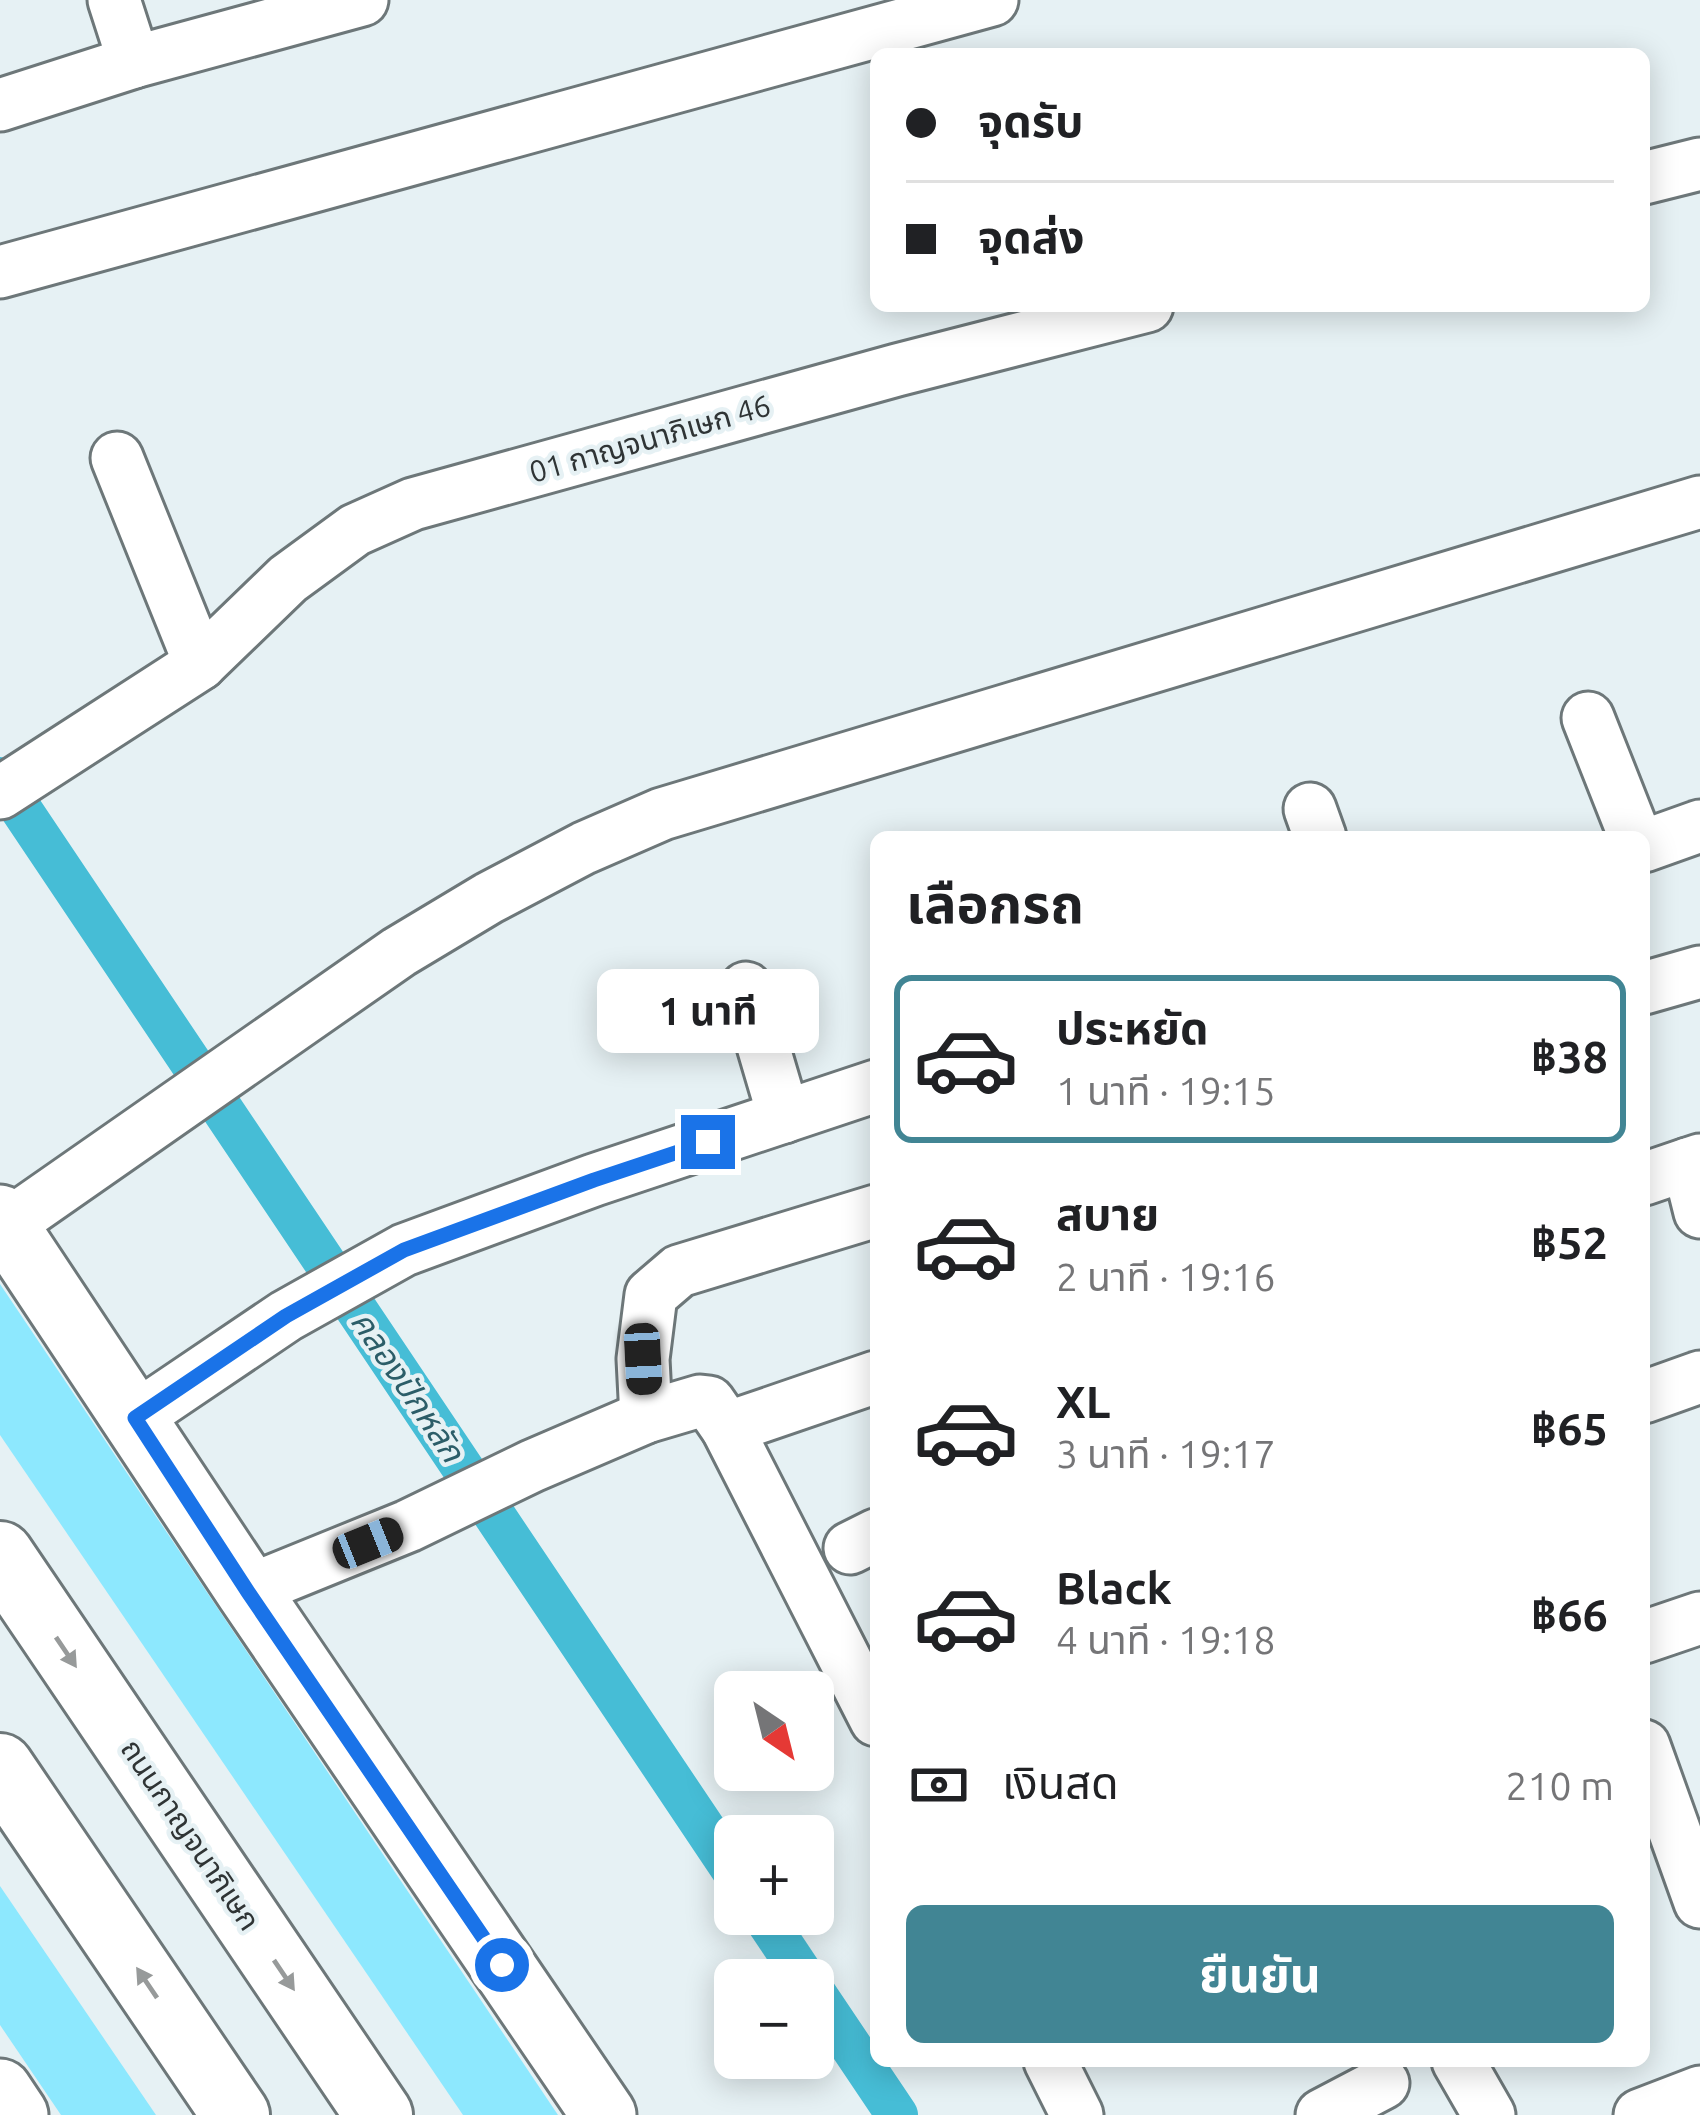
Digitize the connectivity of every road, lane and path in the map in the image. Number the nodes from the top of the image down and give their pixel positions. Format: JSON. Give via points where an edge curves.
{"nodes":[{"id":1,"x":114,"y":0,"type":"edge"},
{"id":2,"x":362,"y":0,"type":"edge"},
{"id":3,"x":992,"y":0,"type":"edge"},
{"id":4,"x":134,"y":62,"type":"junction"},
{"id":5,"x":0,"y":105,"type":"edge"},
{"id":6,"x":1700,"y":164,"type":"edge"},
{"id":7,"x":1650,"y":176,"type":"edge"},
{"id":8,"x":0,"y":272,"type":"edge"},
{"id":9,"x":1124,"y":312,"type":"edge"},
{"id":10,"x":117,"y":458,"type":"dead end"},
{"id":11,"x":1700,"y":502,"type":"edge"},
{"id":12,"x":200,"y":664,"type":"junction"},
{"id":13,"x":1588,"y":718,"type":"dead end"},
{"id":14,"x":0,"y":793,"type":"edge"},
{"id":15,"x":1700,"y":826,"type":"edge"},
{"id":16,"x":1633,"y":831,"type":"edge"},
{"id":17,"x":1650,"y":844,"type":"edge"},
{"id":18,"x":1700,"y":972,"type":"edge"},
{"id":19,"x":1650,"y":986,"type":"edge"},
{"id":20,"x":746,"y":988,"type":"dead end"},
{"id":21,"x":870,"y":1088,"type":"edge"},
{"id":22,"x":784,"y":1117,"type":"junction"},
{"id":23,"x":870,"y":1213,"type":"edge"},
{"id":24,"x":3,"y":1221,"type":"edge"},
{"id":25,"x":1700,"y":1377,"type":"edge"},
{"id":26,"x":870,"y":1379,"type":"edge"},
{"id":27,"x":1650,"y":1395,"type":"edge"},
{"id":28,"x":646,"y":1417,"type":"junction"},
{"id":29,"x":135,"y":1418,"type":"junction"},
{"id":30,"x":727,"y":1428,"type":"junction"},
{"id":31,"x":0,"y":1555,"type":"edge"},
{"id":32,"x":248,"y":1592,"type":"junction"},
{"id":33,"x":1700,"y":1618,"type":"edge"},
{"id":34,"x":1650,"y":1635,"type":"edge"},
{"id":35,"x":870,"y":1708,"type":"edge"},
{"id":36,"x":1650,"y":1766,"type":"edge"},
{"id":37,"x":0,"y":1767,"type":"edge"},
{"id":38,"x":1683,"y":1876,"type":"edge"},
{"id":39,"x":1053,"y":2067,"type":"edge"},
{"id":40,"x":1462,"y":2067,"type":"edge"},
{"id":41,"x":1383,"y":2083,"type":"dead end"},
{"id":42,"x":0,"y":2091,"type":"edge"},
{"id":43,"x":1700,"y":2092,"type":"edge"},
{"id":44,"x":16,"y":2115,"type":"edge"},
{"id":45,"x":236,"y":2115,"type":"edge"},
{"id":46,"x":380,"y":2115,"type":"edge"},
{"id":47,"x":604,"y":2115,"type":"edge"},
{"id":48,"x":1077,"y":2115,"type":"edge"},
{"id":49,"x":1322,"y":2115,"type":"edge"},
{"id":50,"x":1489,"y":2115,"type":"edge"},
{"id":51,"x":1640,"y":2115,"type":"edge"}],
"edges":[{"from":1,"to":4,"type":"street"},
{"from":2,"to":4,"type":"street"},
{"from":3,"to":8,"type":"street"},
{"from":4,"to":5,"type":"street"},
{"from":6,"to":7,"type":"street"},
{"from":9,"to":12,"type":"street","name":"01 กาญจนาภิเษก 46","via":[[413,505],[355,530],[287,579]]},
{"from":10,"to":12,"type":"street"},
{"from":11,"to":24,"type":"street","via":[[662,814],[489,898],[400,952]]},
{"from":12,"to":14,"type":"street","name":"01 กาญจนาภิเษก 46"},
{"from":13,"to":16,"type":"street"},
{"from":15,"to":17,"type":"street"},
{"from":18,"to":19,"type":"street"},
{"from":20,"to":22,"type":"street"},
{"from":21,"to":22,"type":"street"},
{"from":22,"to":29,"type":"street","via":[[404,1250],[286,1316]]},
{"from":23,"to":28,"type":"street","via":[[679,1271],[651,1294]]},
{"from":24,"to":29,"type":"main road"},
{"from":25,"to":27,"type":"street"},
{"from":26,"to":30,"type":"street"},
{"from":28,"to":30,"type":"street","via":[[709,1402]]},
{"from":28,"to":32,"type":"street"},
{"from":29,"to":32,"type":"main road"},
{"from":30,"to":35,"type":"street"},
{"from":31,"to":46,"type":"highway","name":"ถนนกาญจนาภิเษก","one_way":true},
{"from":32,"to":47,"type":"main road"},
{"from":33,"to":34,"type":"street"},
{"from":36,"to":38,"type":"street"},
{"from":45,"to":37,"type":"highway","one_way":true},
{"from":39,"to":48,"type":"street"},
{"from":40,"to":50,"type":"street"},
{"from":41,"to":49,"type":"street"},
{"from":42,"to":44,"type":"main road"},
{"from":43,"to":51,"type":"street"}]}
